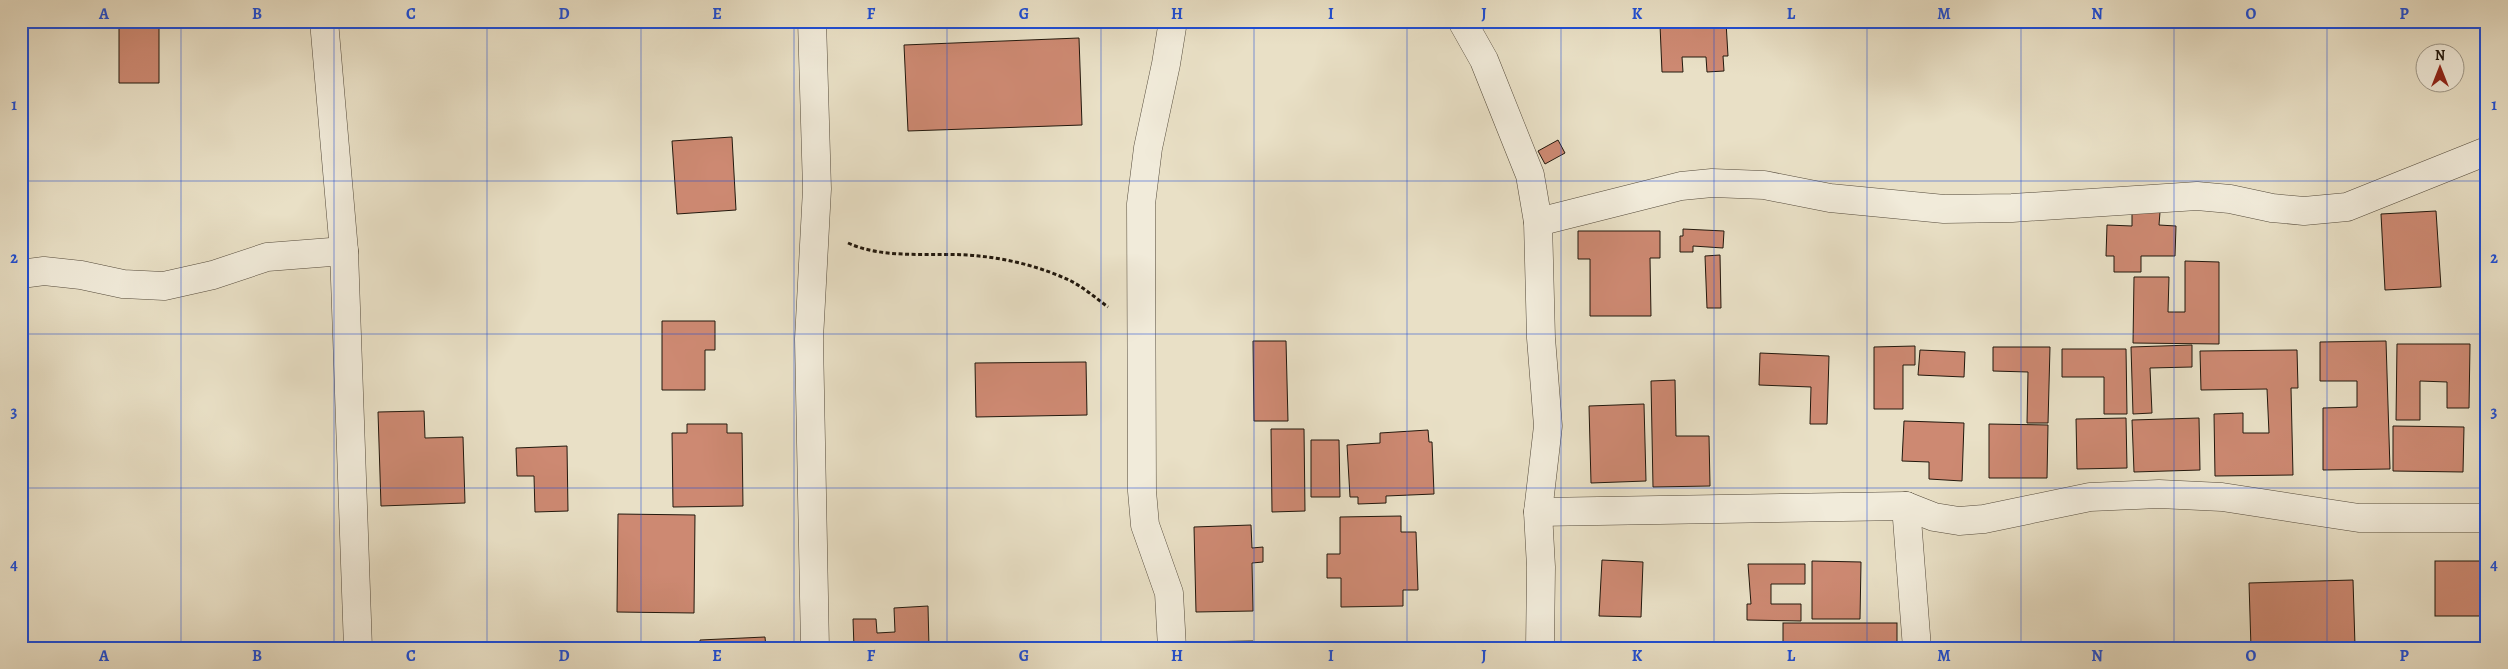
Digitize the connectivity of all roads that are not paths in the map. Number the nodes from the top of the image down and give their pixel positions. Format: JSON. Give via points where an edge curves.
{"nodes":[{"id":1,"x":324,"y":21,"type":"edge"},
{"id":2,"x":812,"y":21,"type":"edge"},
{"id":3,"x":1173,"y":21,"type":"edge"},
{"id":4,"x":1462,"y":21,"type":"edge"},
{"id":5,"x":2487,"y":151,"type":"edge"},
{"id":6,"x":1538,"y":222,"type":"junction"},
{"id":7,"x":344,"y":251,"type":"junction"},
{"id":8,"x":21,"y":274,"type":"edge"},
{"id":9,"x":1906,"y":506,"type":"junction"},
{"id":10,"x":1538,"y":512,"type":"junction"},
{"id":11,"x":2487,"y":518,"type":"edge"},
{"id":12,"x":358,"y":648,"type":"edge"},
{"id":13,"x":815,"y":648,"type":"edge"},
{"id":14,"x":1172,"y":648,"type":"edge"},
{"id":15,"x":1540,"y":648,"type":"edge"},
{"id":16,"x":1917,"y":648,"type":"edge"}],
"edges":[{"from":1,"to":7,"type":"street"},
{"from":2,"to":13,"type":"street","via":[[816,209],[809,339]]},
{"from":3,"to":14,"type":"street","via":[[1148,148],[1141,204],[1142,491],[1145,525],[1169,593]]},
{"from":4,"to":6,"type":"street","via":[[1484,60],[1530,175]]},
{"from":5,"to":6,"type":"street","via":[[2366,200],[2326,211],[2272,208],[2197,196],[1944,209],[1830,198],[1764,185],[1712,183],[1682,186]]},
{"from":6,"to":10,"type":"street","via":[[1540,338],[1548,426]]},
{"from":7,"to":8,"type":"street","via":[[267,257],[213,275],[164,286],[123,284],[44,271]]},
{"from":7,"to":12,"type":"street"},
{"from":9,"to":10,"type":"street"},
{"from":9,"to":11,"type":"street","via":[[1934,517],[1958,521],[2009,515],[2090,497],[2159,494],[2222,497],[2358,518]]},
{"from":9,"to":16,"type":"street"},
{"from":10,"to":15,"type":"street"}]}
